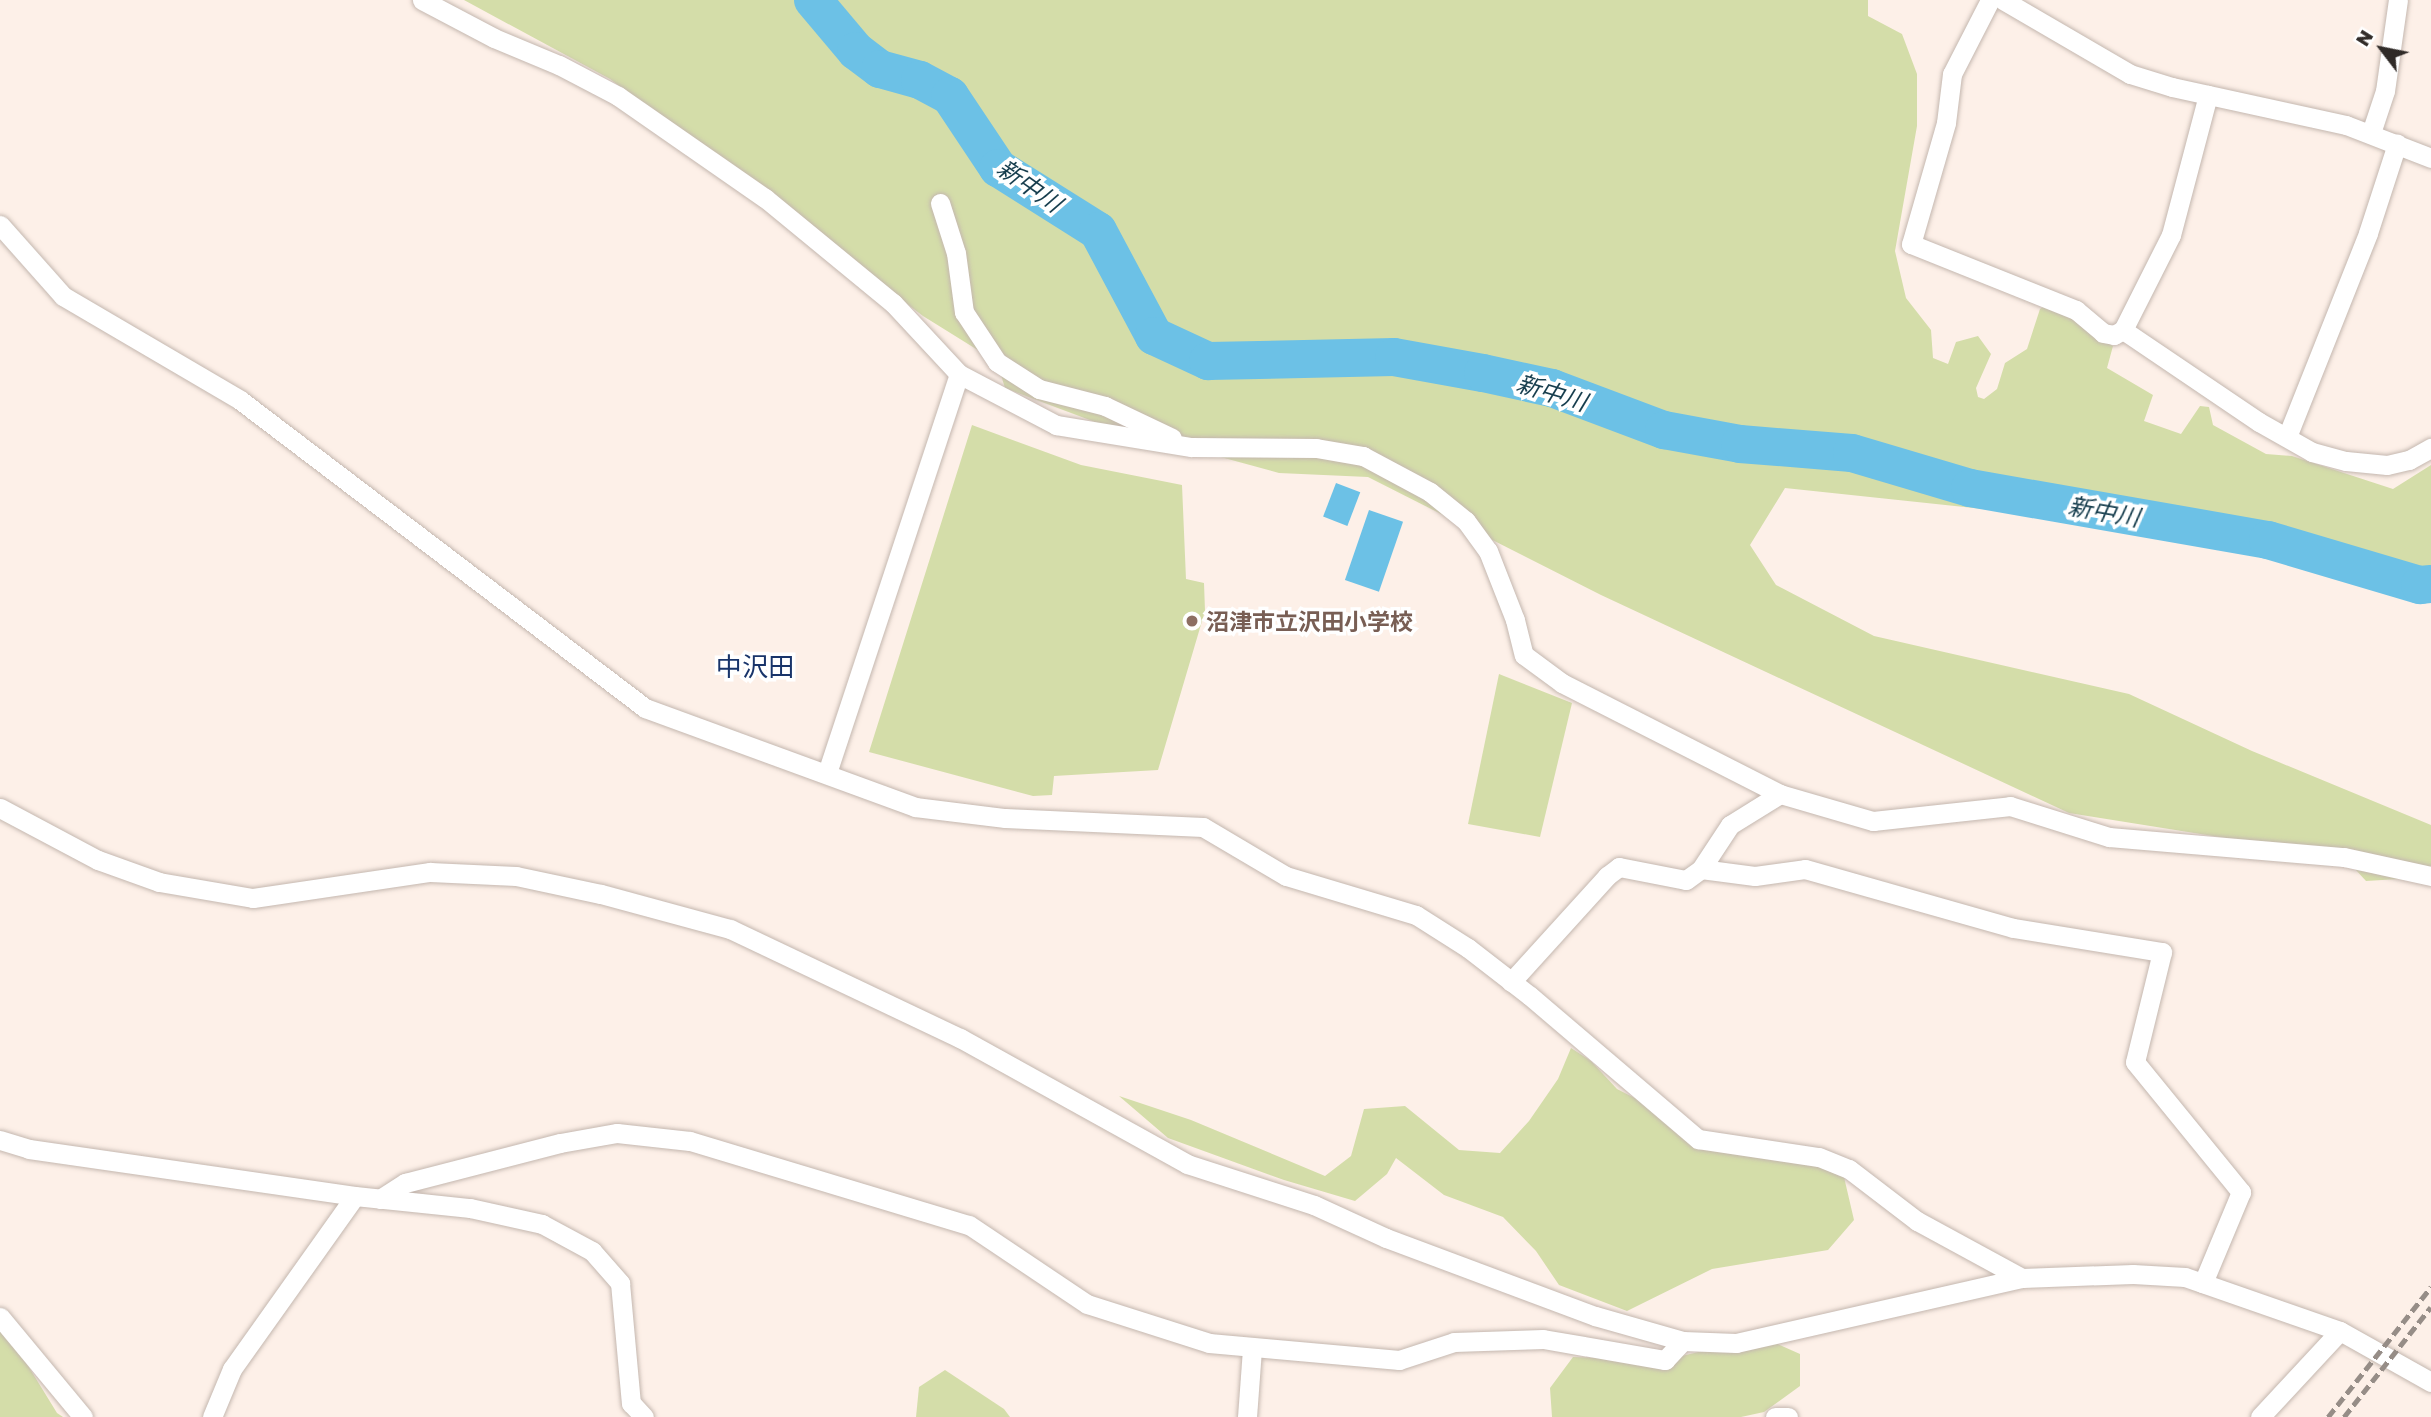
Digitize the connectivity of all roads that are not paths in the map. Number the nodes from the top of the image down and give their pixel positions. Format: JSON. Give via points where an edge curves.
{"nodes":[{"id":1,"x":422,"y":0,"type":"edge"},
{"id":2,"x":1990,"y":0,"type":"edge"},
{"id":3,"x":2003,"y":0,"type":"edge"},
{"id":4,"x":2398,"y":0,"type":"edge"},
{"id":5,"x":2208,"y":95,"type":"junction"},
{"id":6,"x":2371,"y":133,"type":"junction"},
{"id":7,"x":2397,"y":144,"type":"junction"},
{"id":8,"x":2431,"y":158,"type":"edge"},
{"id":9,"x":940,"y":203,"type":"dead end"},
{"id":10,"x":0,"y":225,"type":"edge"},
{"id":11,"x":2123,"y":330,"type":"junction"},
{"id":12,"x":959,"y":374,"type":"junction"},
{"id":13,"x":2287,"y":437,"type":"junction"},
{"id":14,"x":1191,"y":447,"type":"junction"},
{"id":15,"x":2431,"y":448,"type":"edge"},
{"id":16,"x":827,"y":773,"type":"junction"},
{"id":17,"x":1780,"y":794,"type":"junction"},
{"id":18,"x":0,"y":808,"type":"edge"},
{"id":19,"x":1701,"y":869,"type":"junction"},
{"id":20,"x":2431,"y":876,"type":"edge"},
{"id":21,"x":1511,"y":982,"type":"junction"},
{"id":22,"x":0,"y":1140,"type":"edge"},
{"id":23,"x":355,"y":1196,"type":"junction"},
{"id":24,"x":380,"y":1199,"type":"junction"},
{"id":25,"x":2022,"y":1278,"type":"junction"},
{"id":26,"x":2203,"y":1283,"type":"junction"},
{"id":27,"x":0,"y":1317,"type":"edge"},
{"id":28,"x":2340,"y":1331,"type":"junction"},
{"id":29,"x":1682,"y":1341,"type":"junction"},
{"id":30,"x":1252,"y":1349,"type":"junction"},
{"id":31,"x":2431,"y":1382,"type":"edge"},
{"id":32,"x":83,"y":1417,"type":"edge"},
{"id":33,"x":212,"y":1417,"type":"edge"},
{"id":34,"x":644,"y":1417,"type":"edge"},
{"id":35,"x":1247,"y":1417,"type":"edge"},
{"id":36,"x":1776,"y":1417,"type":"edge"},
{"id":37,"x":1788,"y":1417,"type":"edge"},
{"id":38,"x":2260,"y":1417,"type":"edge"}],
"edges":[{"from":1,"to":12,"type":"street","via":[[618,96],[765,198],[893,303]]},
{"from":2,"to":11,"type":"street","via":[[1952,74],[1946,123],[1911,244],[2076,310],[2103,332],[2114,335]]},
{"from":3,"to":5,"type":"street","via":[[2130,74]]},
{"from":4,"to":6,"type":"street","via":[[2385,91]]},
{"from":5,"to":6,"type":"street"},
{"from":5,"to":11,"type":"street","via":[[2171,235]]},
{"from":6,"to":7,"type":"street"},
{"from":7,"to":8,"type":"street"},
{"from":7,"to":13,"type":"street","via":[[2368,233]]},
{"from":9,"to":14,"type":"street","via":[[956,253],[964,312],[997,362],[1039,390],[1105,406]]},
{"from":10,"to":16,"type":"street","via":[[63,296],[240,400],[645,708]]},
{"from":11,"to":13,"type":"street"},
{"from":12,"to":14,"type":"street","via":[[1056,425]]},
{"from":12,"to":16,"type":"street"},
{"from":13,"to":15,"type":"street","via":[[2323,455],[2387,465]]},
{"from":14,"to":17,"type":"street","via":[[1316,448],[1363,456],[1430,492],[1466,521],[1488,551],[1524,655],[1562,683]]},
{"from":16,"to":21,"type":"street","via":[[915,807],[1005,818],[1203,827],[1286,876],[1416,915]]},
{"from":17,"to":19,"type":"street","via":[[1730,825]]},
{"from":17,"to":20,"type":"street","via":[[1873,821],[2010,806],[2109,837],[2344,857]]},
{"from":18,"to":29,"type":"street","via":[[98,860],[159,882],[253,898],[430,872],[516,876],[730,929],[960,1038],[1187,1164],[1314,1205],[1386,1238],[1595,1316]]},
{"from":19,"to":21,"type":"street","via":[[1686,880],[1619,867]]},
{"from":19,"to":26,"type":"street","via":[[1755,876],[1805,869],[2012,928],[2162,952],[2135,1062],[2241,1192]]},
{"from":21,"to":25,"type":"street","via":[[1698,1139],[1819,1157],[1839,1165],[1917,1222]]},
{"from":22,"to":23,"type":"street","via":[[29,1149]]},
{"from":23,"to":24,"type":"street"},
{"from":23,"to":33,"type":"street","via":[[232,1370]]},
{"from":24,"to":30,"type":"street","via":[[405,1183],[560,1143],[617,1133],[690,1141],[969,1225],[1087,1304],[1209,1343]]},
{"from":24,"to":34,"type":"street","via":[[470,1208],[542,1224],[592,1251],[620,1283],[631,1403]]},
{"from":25,"to":26,"type":"street","via":[[2133,1274],[2185,1277]]},
{"from":25,"to":29,"type":"street","via":[[1736,1343]]},
{"from":26,"to":28,"type":"street"},
{"from":27,"to":32,"type":"street"},
{"from":28,"to":31,"type":"street"},
{"from":28,"to":38,"type":"street"},
{"from":29,"to":30,"type":"street","via":[[1665,1360],[1543,1339],[1454,1342],[1399,1360]]},
{"from":30,"to":35,"type":"street"},
{"from":36,"to":37,"type":"street"}]}
